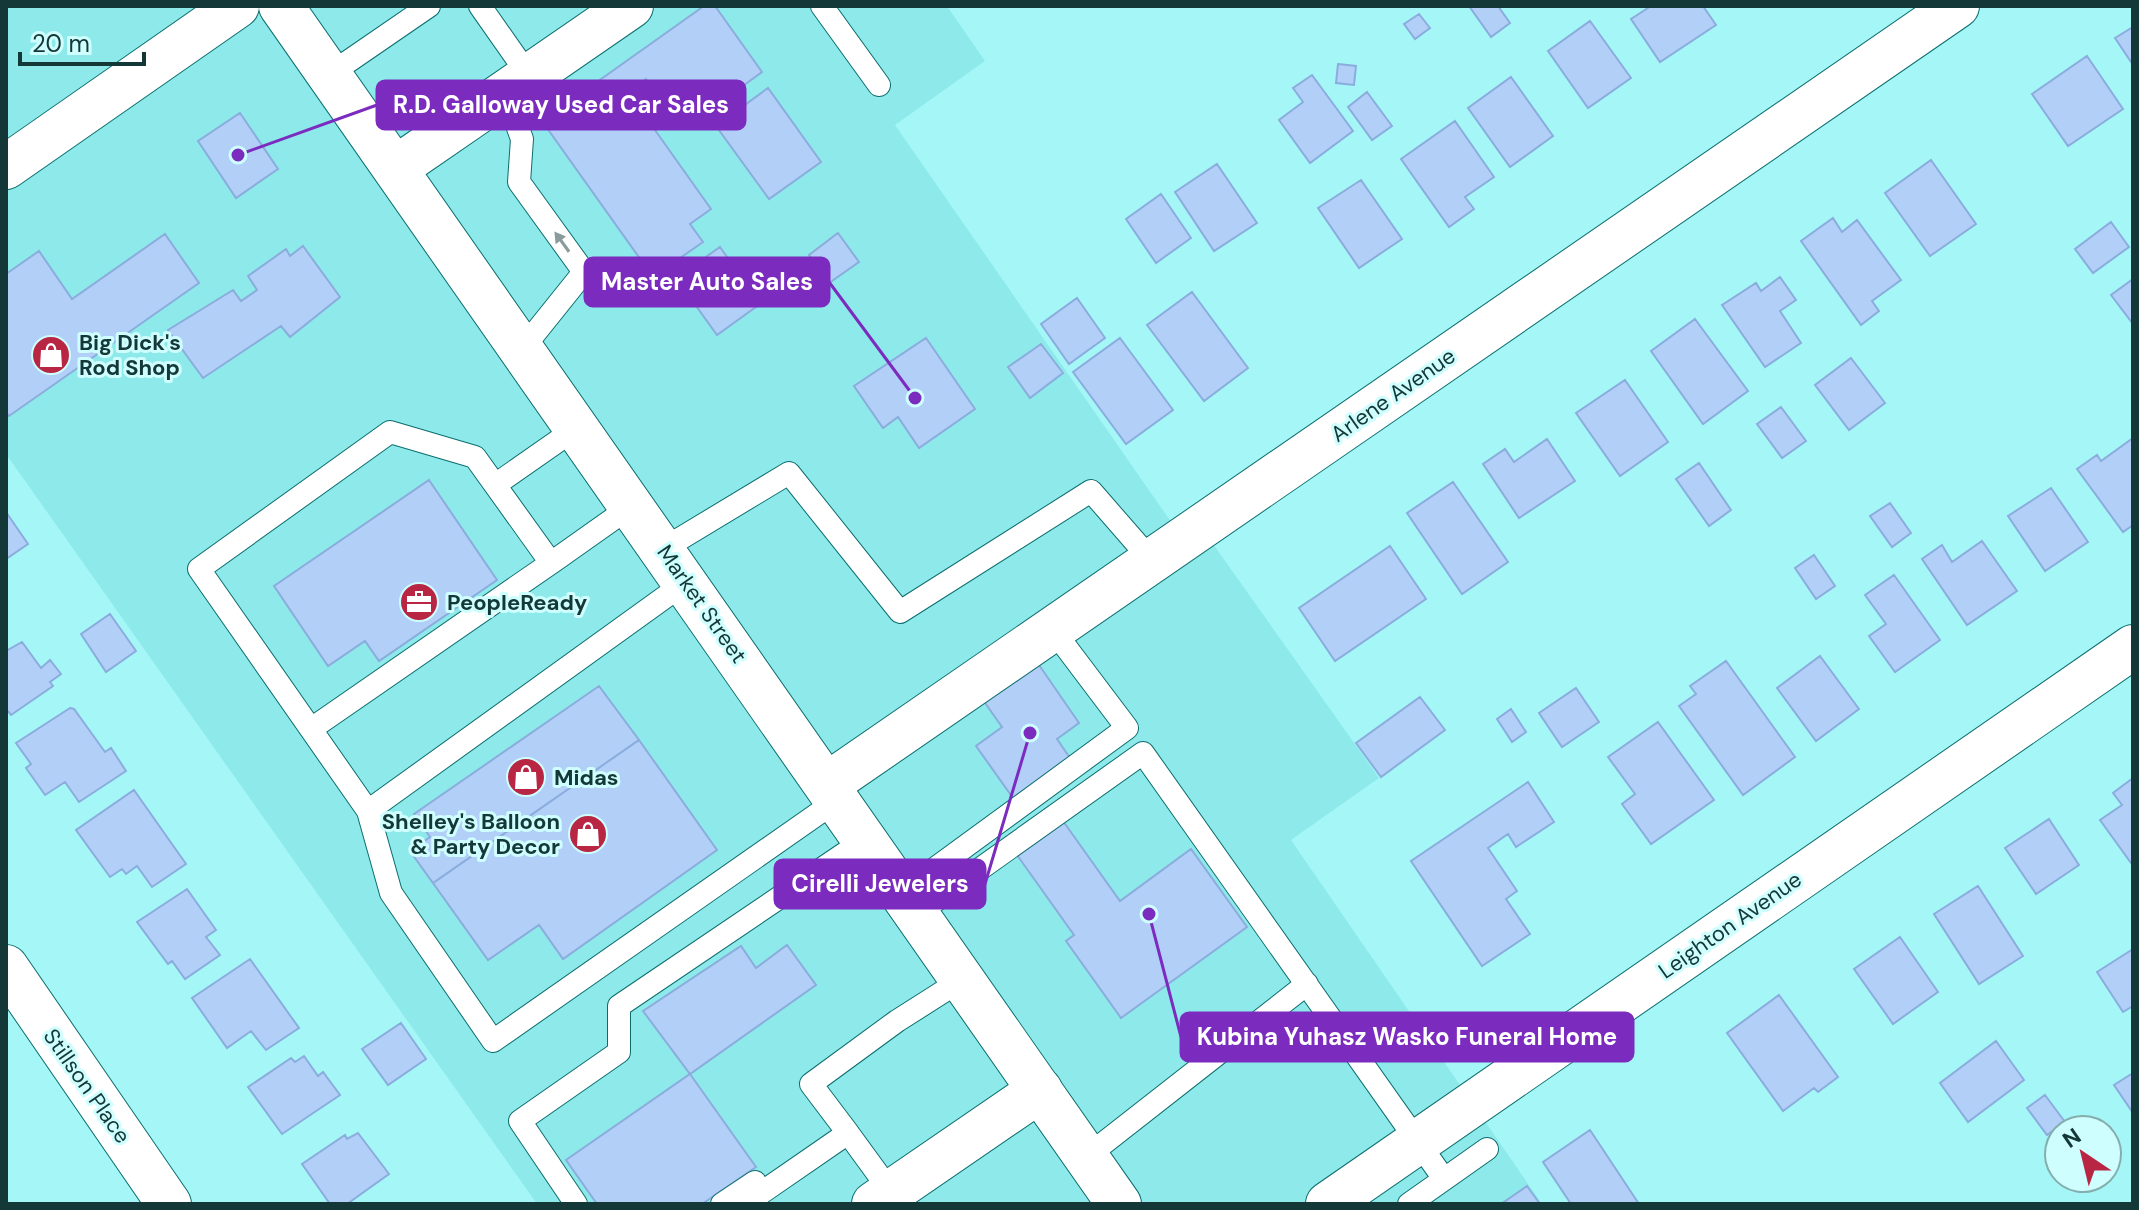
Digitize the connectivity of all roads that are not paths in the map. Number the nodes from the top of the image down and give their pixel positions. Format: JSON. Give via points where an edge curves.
{"nodes":[{"id":1,"x":237,"y":6,"type":"edge"},
{"id":2,"x":281,"y":6,"type":"edge"},
{"id":3,"x":429,"y":6,"type":"edge"},
{"id":4,"x":480,"y":6,"type":"edge"},
{"id":5,"x":631,"y":6,"type":"edge"},
{"id":6,"x":822,"y":6,"type":"edge"},
{"id":7,"x":1957,"y":6,"type":"edge"},
{"id":8,"x":330,"y":74,"type":"junction"},
{"id":9,"x":517,"y":84,"type":"junction"},
{"id":10,"x":879,"y":85,"type":"dead end"},
{"id":11,"x":6,"y":167,"type":"edge"},
{"id":12,"x":396,"y":168,"type":"junction"},
{"id":13,"x":523,"y":348,"type":"junction"},
{"id":14,"x":578,"y":427,"type":"junction"},
{"id":15,"x":495,"y":485,"type":"junction"},
{"id":16,"x":633,"y":505,"type":"junction"},
{"id":17,"x":1152,"y":561,"type":"junction"},
{"id":18,"x":551,"y":563,"type":"junction"},
{"id":19,"x":675,"y":565,"type":"junction"},
{"id":20,"x":1053,"y":630,"type":"junction"},
{"id":21,"x":2133,"y":647,"type":"edge"},
{"id":22,"x":311,"y":729,"type":"junction"},
{"id":23,"x":833,"y":792,"type":"junction"},
{"id":24,"x":368,"y":811,"type":"junction"},
{"id":25,"x":866,"y":839,"type":"junction"},
{"id":26,"x":910,"y":902,"type":"junction"},
{"id":27,"x":6,"y":967,"type":"edge"},
{"id":28,"x":963,"y":979,"type":"junction"},
{"id":29,"x":1307,"y":984,"type":"junction"},
{"id":30,"x":1040,"y":1090,"type":"junction"},
{"id":31,"x":848,"y":1133,"type":"junction"},
{"id":32,"x":1417,"y":1142,"type":"junction"},
{"id":33,"x":1487,"y":1149,"type":"dead end"},
{"id":34,"x":1086,"y":1157,"type":"junction"},
{"id":35,"x":800,"y":1166,"type":"junction"},
{"id":36,"x":1444,"y":1179,"type":"junction"},
{"id":37,"x":882,"y":1198,"type":"edge"},
{"id":38,"x":169,"y":1204,"type":"edge"},
{"id":39,"x":576,"y":1204,"type":"edge"},
{"id":40,"x":722,"y":1204,"type":"edge"},
{"id":41,"x":745,"y":1204,"type":"edge"},
{"id":42,"x":1119,"y":1204,"type":"edge"},
{"id":43,"x":1328,"y":1204,"type":"edge"},
{"id":44,"x":1409,"y":1204,"type":"edge"}],
"edges":[{"from":1,"to":11,"type":"street"},
{"from":2,"to":8,"type":"street","name":"Market Street"},
{"from":3,"to":8,"type":"lane"},
{"from":4,"to":9,"type":"lane"},
{"from":5,"to":9,"type":"street"},
{"from":6,"to":10,"type":"lane"},
{"from":7,"to":17,"type":"street","name":"Arlene Avenue"},
{"from":8,"to":12,"type":"street","name":"Market Street"},
{"from":9,"to":12,"type":"street"},
{"from":13,"to":9,"type":"lane","one_way":true,"via":[[584,272],[519,182]]},
{"from":12,"to":13,"type":"street","name":"Market Street"},
{"from":13,"to":14,"type":"street","name":"Market Street"},
{"from":14,"to":15,"type":"lane"},
{"from":14,"to":16,"type":"street","name":"Market Street"},
{"from":15,"to":18,"type":"lane"},
{"from":15,"to":22,"type":"lane","via":[[475,457],[390,432],[199,569]]},
{"from":16,"to":18,"type":"lane"},
{"from":16,"to":19,"type":"street","name":"Market Street"},
{"from":17,"to":19,"type":"lane","via":[[1091,491],[900,612],[789,473]]},
{"from":17,"to":20,"type":"street","name":"Arlene Avenue"},
{"from":18,"to":22,"type":"lane"},
{"from":19,"to":23,"type":"street","name":"Market Street"},
{"from":19,"to":24,"type":"lane"},
{"from":20,"to":23,"type":"street","name":"Arlene Avenue"},
{"from":20,"to":26,"type":"lane","via":[[1127,728]]},
{"from":21,"to":32,"type":"street","name":"Leighton Avenue"},
{"from":22,"to":24,"type":"lane"},
{"from":23,"to":24,"type":"lane","via":[[493,1041],[391,893]]},
{"from":23,"to":25,"type":"street","name":"Market Street"},
{"from":25,"to":26,"type":"street","name":"Market Street"},
{"from":25,"to":39,"type":"lane","via":[[619,1006],[619,1052],[520,1121]]},
{"from":26,"to":28,"type":"street","name":"Market Street"},
{"from":26,"to":29,"type":"lane","via":[[1143,753]]},
{"from":27,"to":38,"type":"street","name":"Stillson Place"},
{"from":28,"to":30,"type":"street","name":"Market Street"},
{"from":28,"to":31,"type":"lane","via":[[811,1084]]},
{"from":29,"to":32,"type":"lane"},
{"from":29,"to":34,"type":"lane"},
{"from":30,"to":34,"type":"street","name":"Market Street"},
{"from":30,"to":37,"type":"street"},
{"from":31,"to":35,"type":"lane"},
{"from":31,"to":37,"type":"lane"},
{"from":32,"to":36,"type":"lane"},
{"from":32,"to":43,"type":"street","name":"Leighton Avenue"},
{"from":33,"to":36,"type":"lane"},
{"from":34,"to":42,"type":"street","name":"Market Street"},
{"from":35,"to":40,"type":"lane","via":[[767,1174]]},
{"from":35,"to":41,"type":"lane"},
{"from":36,"to":44,"type":"lane"}]}
